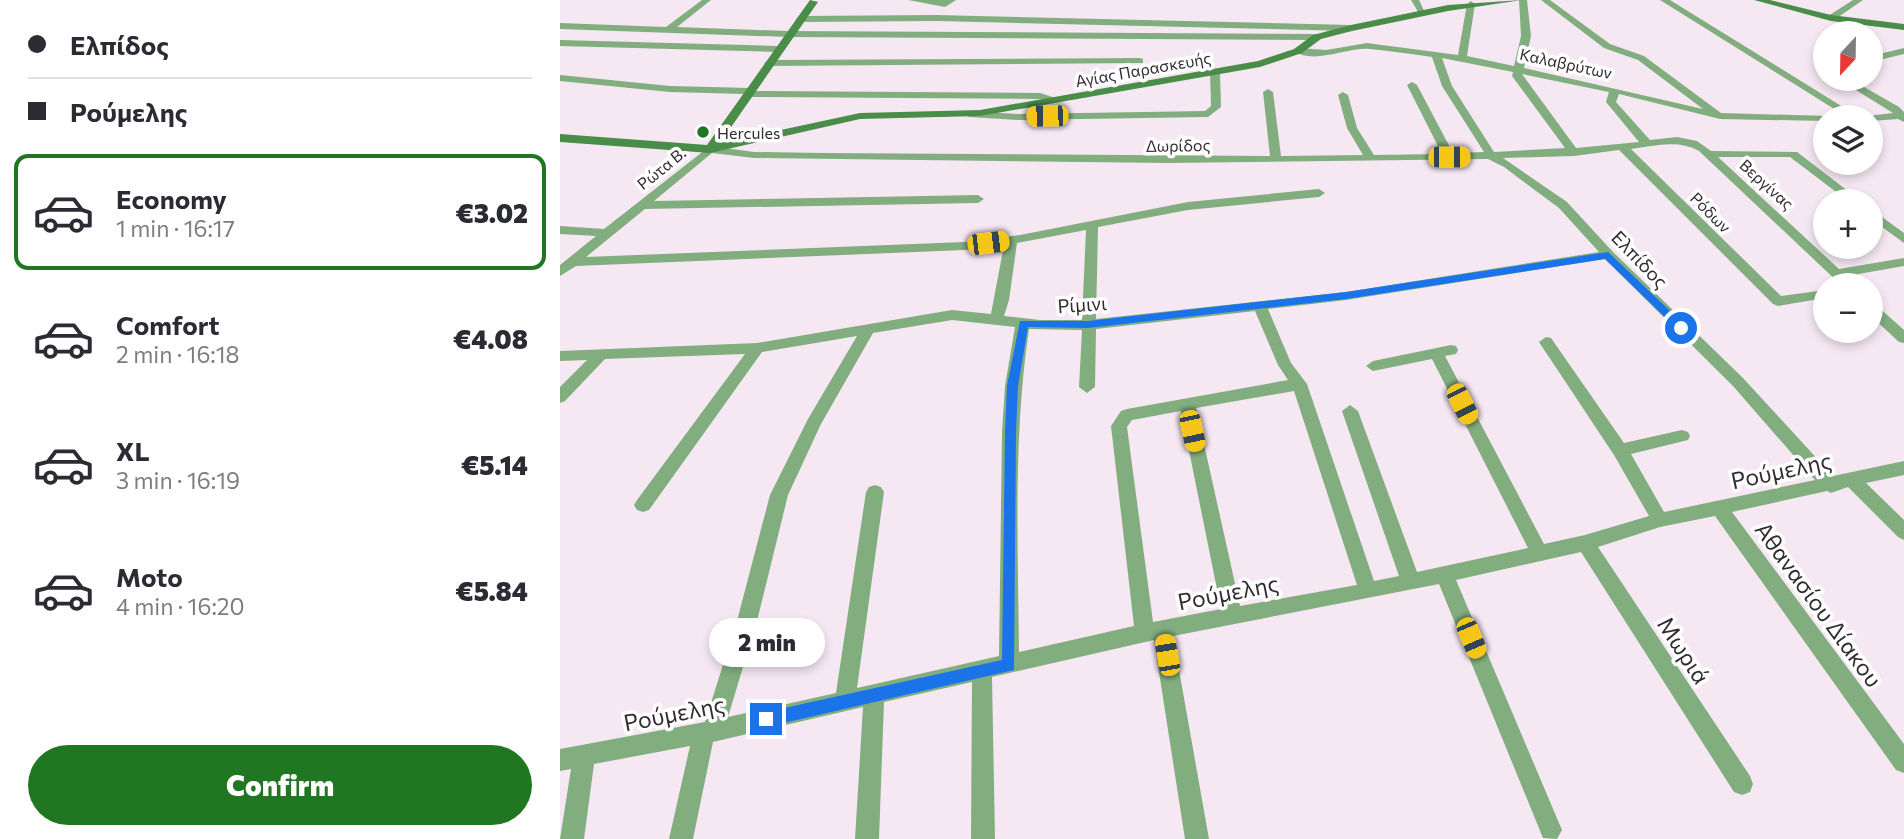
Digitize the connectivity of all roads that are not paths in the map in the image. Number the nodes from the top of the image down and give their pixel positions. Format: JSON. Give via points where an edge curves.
{"nodes":[{"id":1,"x":707,"y":0,"type":"edge"},
{"id":2,"x":912,"y":0,"type":"edge"},
{"id":3,"x":952,"y":0,"type":"edge"},
{"id":4,"x":1415,"y":0,"type":"edge"},
{"id":5,"x":1517,"y":0,"type":"edge"},
{"id":6,"x":1523,"y":0,"type":"edge"},
{"id":7,"x":1545,"y":0,"type":"edge"},
{"id":8,"x":1664,"y":0,"type":"edge"},
{"id":9,"x":1759,"y":0,"type":"edge"},
{"id":10,"x":1859,"y":0,"type":"edge"},
{"id":11,"x":816,"y":1,"type":"edge"},
{"id":12,"x":1471,"y":4,"type":"junction"},
{"id":13,"x":1423,"y":13,"type":"junction"},
{"id":14,"x":1831,"y":18,"type":"junction"},
{"id":15,"x":800,"y":19,"type":"junction"},
{"id":16,"x":560,"y":26,"type":"edge"},
{"id":17,"x":1904,"y":27,"type":"edge"},
{"id":18,"x":1351,"y":28,"type":"junction"},
{"id":19,"x":668,"y":30,"type":"junction"},
{"id":20,"x":788,"y":34,"type":"junction"},
{"id":21,"x":1317,"y":37,"type":"junction"},
{"id":22,"x":560,"y":43,"type":"edge"},
{"id":23,"x":778,"y":49,"type":"junction"},
{"id":24,"x":1298,"y":51,"type":"junction"},
{"id":25,"x":1904,"y":51,"type":"edge"},
{"id":26,"x":1436,"y":55,"type":"junction"},
{"id":27,"x":1883,"y":56,"type":"edge"},
{"id":28,"x":1462,"y":58,"type":"junction"},
{"id":29,"x":1140,"y":61,"type":"dead end"},
{"id":30,"x":769,"y":63,"type":"junction"},
{"id":31,"x":1520,"y":68,"type":"junction"},
{"id":32,"x":1215,"y":72,"type":"junction"},
{"id":33,"x":560,"y":78,"type":"edge"},
{"id":34,"x":1412,"y":85,"type":"dead end"},
{"id":35,"x":1615,"y":90,"type":"junction"},
{"id":36,"x":1864,"y":91,"type":"edge"},
{"id":37,"x":750,"y":92,"type":"junction"},
{"id":38,"x":1268,"y":92,"type":"dead end"},
{"id":39,"x":1343,"y":95,"type":"dead end"},
{"id":40,"x":1057,"y":100,"type":"junction"},
{"id":41,"x":1835,"y":105,"type":"edge"},
{"id":42,"x":969,"y":114,"type":"junction"},
{"id":43,"x":1720,"y":116,"type":"junction"},
{"id":44,"x":1902,"y":117,"type":"edge"},
{"id":45,"x":1813,"y":118,"type":"edge"},
{"id":46,"x":1883,"y":118,"type":"edge"},
{"id":47,"x":560,"y":138,"type":"edge"},
{"id":48,"x":1647,"y":144,"type":"junction"},
{"id":49,"x":1622,"y":146,"type":"junction"},
{"id":50,"x":710,"y":149,"type":"junction"},
{"id":51,"x":1574,"y":153,"type":"junction"},
{"id":52,"x":1709,"y":154,"type":"junction"},
{"id":53,"x":1449,"y":157,"type":"junction"},
{"id":54,"x":1492,"y":157,"type":"junction"},
{"id":55,"x":1370,"y":158,"type":"junction"},
{"id":56,"x":1276,"y":159,"type":"junction"},
{"id":57,"x":1839,"y":189,"type":"edge"},
{"id":58,"x":1319,"y":193,"type":"dead end"},
{"id":59,"x":978,"y":199,"type":"dead end"},
{"id":60,"x":640,"y":205,"type":"junction"},
{"id":61,"x":1883,"y":222,"type":"edge"},
{"id":62,"x":1092,"y":224,"type":"junction"},
{"id":63,"x":560,"y":230,"type":"edge"},
{"id":64,"x":605,"y":233,"type":"junction"},
{"id":65,"x":1904,"y":239,"type":"edge"},
{"id":66,"x":1011,"y":240,"type":"junction"},
{"id":67,"x":1608,"y":255,"type":"junction"},
{"id":68,"x":571,"y":262,"type":"junction"},
{"id":69,"x":1904,"y":262,"type":"edge"},
{"id":70,"x":560,"y":272,"type":"edge"},
{"id":71,"x":1839,"y":273,"type":"joint"},
{"id":72,"x":1813,"y":296,"type":"edge"},
{"id":73,"x":1259,"y":305,"type":"junction"},
{"id":74,"x":996,"y":319,"type":"junction"},
{"id":75,"x":1883,"y":319,"type":"edge"},
{"id":76,"x":1023,"y":324,"type":"junction"},
{"id":77,"x":1088,"y":325,"type":"junction"},
{"id":78,"x":868,"y":330,"type":"junction"},
{"id":79,"x":1904,"y":338,"type":"edge"},
{"id":80,"x":1546,"y":342,"type":"dead end"},
{"id":81,"x":757,"y":348,"type":"junction"},
{"id":82,"x":560,"y":356,"type":"edge"},
{"id":83,"x":600,"y":356,"type":"junction"},
{"id":84,"x":1373,"y":366,"type":"dead end"},
{"id":85,"x":1299,"y":384,"type":"junction"},
{"id":86,"x":1087,"y":387,"type":"dead end"},
{"id":87,"x":560,"y":397,"type":"edge"},
{"id":88,"x":1187,"y":404,"type":"junction"},
{"id":89,"x":1350,"y":411,"type":"dead end"},
{"id":90,"x":1682,"y":436,"type":"dead end"},
{"id":91,"x":1620,"y":450,"type":"junction"},
{"id":92,"x":1904,"y":468,"type":"edge"},
{"id":93,"x":1852,"y":480,"type":"junction"},
{"id":94,"x":1831,"y":486,"type":"junction"},
{"id":95,"x":875,"y":492,"type":"dead end"},
{"id":96,"x":643,"y":505,"type":"dead end"},
{"id":97,"x":1719,"y":508,"type":"junction"},
{"id":98,"x":1660,"y":520,"type":"junction"},
{"id":99,"x":1904,"y":532,"type":"edge"},
{"id":100,"x":1585,"y":542,"type":"junction"},
{"id":101,"x":1539,"y":552,"type":"junction"},
{"id":102,"x":1444,"y":574,"type":"junction"},
{"id":103,"x":1410,"y":582,"type":"junction"},
{"id":104,"x":1368,"y":591,"type":"junction"},
{"id":105,"x":1232,"y":615,"type":"junction"},
{"id":106,"x":1154,"y":631,"type":"junction"},
{"id":107,"x":1009,"y":665,"type":"junction"},
{"id":108,"x":982,"y":672,"type":"junction"},
{"id":109,"x":874,"y":695,"type":"junction"},
{"id":110,"x":845,"y":702,"type":"junction"},
{"id":111,"x":708,"y":732,"type":"junction"},
{"id":112,"x":584,"y":756,"type":"junction"},
{"id":113,"x":560,"y":760,"type":"edge"},
{"id":114,"x":1904,"y":762,"type":"edge"},
{"id":115,"x":1742,"y":784,"type":"dead end"},
{"id":116,"x":1550,"y":830,"type":"dead end"},
{"id":117,"x":572,"y":839,"type":"edge"},
{"id":118,"x":681,"y":839,"type":"edge"},
{"id":119,"x":867,"y":839,"type":"edge"},
{"id":120,"x":983,"y":839,"type":"edge"},
{"id":121,"x":1198,"y":839,"type":"edge"}],
"edges":[{"from":1,"to":19,"type":"street"},
{"from":2,"to":3,"type":"street","via":[[945,4]]},
{"from":4,"to":13,"type":"street"},
{"from":5,"to":12,"type":"street","name":"Αγίας Παρασκευής"},
{"from":6,"to":31,"type":"street","via":[[1525,36]]},
{"from":7,"to":43,"type":"street","via":[[1607,46],[1641,58]]},
{"from":8,"to":41,"type":"street"},
{"from":9,"to":14,"type":"street"},
{"from":10,"to":14,"type":"street"},
{"from":11,"to":15,"type":"street","name":"Ρώτα Β."},
{"from":12,"to":13,"type":"street","name":"Αγίας Παρασκευής"},
{"from":12,"to":28,"type":"street"},
{"from":13,"to":18,"type":"street","name":"Αγίας Παρασκευής"},
{"from":14,"to":17,"type":"street"},
{"from":15,"to":18,"type":"street"},
{"from":15,"to":20,"type":"street","name":"Ρώτα Β."},
{"from":16,"to":19,"type":"street"},
{"from":18,"to":21,"type":"street","name":"Αγίας Παρασκευής"},
{"from":19,"to":20,"type":"street"},
{"from":20,"to":21,"type":"street"},
{"from":20,"to":23,"type":"street","name":"Ρώτα Β."},
{"from":21,"to":24,"type":"street","name":"Αγίας Παρασκευής"},
{"from":22,"to":23,"type":"street"},
{"from":23,"to":30,"type":"street","name":"Ρώτα Β."},
{"from":24,"to":26,"type":"street","name":"Καλαβρύτων","via":[[1334,52],[1367,46]]},
{"from":24,"to":32,"type":"street","name":"Αγίας Παρασκευής"},
{"from":25,"to":27,"type":"street"},
{"from":26,"to":28,"type":"street","name":"Καλαβρύτων"},
{"from":26,"to":54,"type":"street","name":"Ελπίδος","via":[[1447,86]]},
{"from":28,"to":31,"type":"street","name":"Καλαβρύτων"},
{"from":29,"to":30,"type":"street"},
{"from":30,"to":37,"type":"street","name":"Ρώτα Β."},
{"from":31,"to":35,"type":"street","name":"Καλαβρύτων"},
{"from":31,"to":51,"type":"street","via":[[1517,76]]},
{"from":32,"to":40,"type":"street","name":"Αγίας Παρασκευής"},
{"from":32,"to":42,"type":"street","via":[[1216,107],[1208,114]]},
{"from":33,"to":37,"type":"street"},
{"from":34,"to":53,"type":"street"},
{"from":35,"to":43,"type":"street","name":"Καλαβρύτων"},
{"from":35,"to":48,"type":"street","via":[[1611,102]]},
{"from":36,"to":44,"type":"street"},
{"from":37,"to":40,"type":"street","via":[[1040,96]]},
{"from":37,"to":50,"type":"street","name":"Ρώτα Β."},
{"from":38,"to":56,"type":"street"},
{"from":39,"to":55,"type":"street","via":[[1352,128]]},
{"from":40,"to":42,"type":"street","name":"Αγίας Παρασκευής"},
{"from":42,"to":50,"type":"street","name":"Αγίας Παρασκευής","via":[[860,116]]},
{"from":43,"to":45,"type":"street","name":"Καλαβρύτων"},
{"from":44,"to":46,"type":"street"},
{"from":47,"to":50,"type":"street","name":"Αγίας Παρασκευής"},
{"from":48,"to":49,"type":"street","name":"Δωρίδος"},
{"from":48,"to":52,"type":"street","name":"Βεργίνας","via":[[1688,141]]},
{"from":49,"to":51,"type":"street","name":"Δωρίδος"},
{"from":49,"to":72,"type":"street","name":"Ρόδων","via":[[1778,300]]},
{"from":50,"to":56,"type":"street","name":"Δωρίδος","via":[[754,155],[955,159]]},
{"from":50,"to":60,"type":"street","name":"Ρώτα Β."},
{"from":51,"to":54,"type":"street","name":"Δωρίδος"},
{"from":52,"to":57,"type":"street","via":[[1793,154]]},
{"from":52,"to":71,"type":"street","name":"Βεργίνας"},
{"from":53,"to":54,"type":"street","name":"Δωρίδος"},
{"from":53,"to":55,"type":"street","name":"Δωρίδος"},
{"from":54,"to":67,"type":"street","name":"Ελπίδος","via":[[1563,205]]},
{"from":55,"to":56,"type":"street","name":"Δωρίδος"},
{"from":58,"to":62,"type":"street","via":[[1188,206]]},
{"from":59,"to":60,"type":"street"},
{"from":60,"to":64,"type":"street","name":"Ρώτα Β."},
{"from":61,"to":65,"type":"street"},
{"from":62,"to":66,"type":"street"},
{"from":62,"to":77,"type":"street"},
{"from":63,"to":64,"type":"street"},
{"from":64,"to":68,"type":"street","name":"Ρώτα Β."},
{"from":66,"to":68,"type":"street","via":[[964,246]]},
{"from":66,"to":74,"type":"street"},
{"from":67,"to":73,"type":"street","name":"Ρίμινι"},
{"from":67,"to":94,"type":"street","name":"Ελπίδος","via":[[1738,382]]},
{"from":68,"to":70,"type":"street","name":"Ρώτα Β."},
{"from":69,"to":71,"type":"street"},
{"from":73,"to":77,"type":"street","name":"Ρίμινι"},
{"from":73,"to":85,"type":"street","via":[[1285,365]]},
{"from":74,"to":76,"type":"street","name":"Ρίμινι"},
{"from":74,"to":78,"type":"street","name":"Ρίμινι","via":[[952,314]]},
{"from":75,"to":79,"type":"street"},
{"from":76,"to":77,"type":"street","name":"Ρίμινι"},
{"from":76,"to":107,"type":"street","via":[[1010,432]]},
{"from":77,"to":86,"type":"street"},
{"from":78,"to":81,"type":"street","name":"Ρίμινι"},
{"from":78,"to":111,"type":"street","via":[[779,495],[748,617]]},
{"from":80,"to":91,"type":"street"},
{"from":81,"to":83,"type":"street","name":"Ρίμινι"},
{"from":81,"to":96,"type":"street"},
{"from":82,"to":83,"type":"street","name":"Ρίμινι"},
{"from":83,"to":87,"type":"street"},
{"from":84,"to":101,"type":"street","via":[[1444,352]]},
{"from":85,"to":88,"type":"street"},
{"from":85,"to":104,"type":"street"},
{"from":88,"to":105,"type":"street"},
{"from":88,"to":106,"type":"street","via":[[1127,415],[1119,426]]},
{"from":89,"to":103,"type":"street"},
{"from":90,"to":91,"type":"street"},
{"from":91,"to":98,"type":"street"},
{"from":92,"to":93,"type":"street","name":"Ρούμελης"},
{"from":93,"to":94,"type":"street","name":"Ρούμελης"},
{"from":93,"to":99,"type":"street"},
{"from":94,"to":97,"type":"street","name":"Ρούμελης"},
{"from":95,"to":110,"type":"street"},
{"from":97,"to":98,"type":"street","name":"Ρούμελης"},
{"from":97,"to":114,"type":"street","name":"Αθανασίου Δίακου"},
{"from":98,"to":100,"type":"street","name":"Ρούμελης"},
{"from":100,"to":101,"type":"street","name":"Ρούμελης"},
{"from":100,"to":115,"type":"street","name":"Μωριά"},
{"from":101,"to":102,"type":"street","name":"Ρούμελης"},
{"from":102,"to":103,"type":"street","name":"Ρούμελης"},
{"from":102,"to":116,"type":"street"},
{"from":103,"to":104,"type":"street","name":"Ρούμελης"},
{"from":104,"to":105,"type":"street","name":"Ρούμελης"},
{"from":105,"to":106,"type":"street","name":"Ρούμελης"},
{"from":106,"to":107,"type":"street","name":"Ρούμελης"},
{"from":106,"to":121,"type":"street"},
{"from":107,"to":108,"type":"street","name":"Ρούμελης"},
{"from":108,"to":109,"type":"street","name":"Ρούμελης"},
{"from":108,"to":120,"type":"street"},
{"from":109,"to":110,"type":"street","name":"Ρούμελης"},
{"from":109,"to":119,"type":"street"},
{"from":110,"to":111,"type":"street","name":"Ρούμελης"},
{"from":111,"to":112,"type":"street","name":"Ρούμελης"},
{"from":111,"to":118,"type":"street"},
{"from":112,"to":113,"type":"street","name":"Ρούμελης"},
{"from":112,"to":117,"type":"street"}]}
